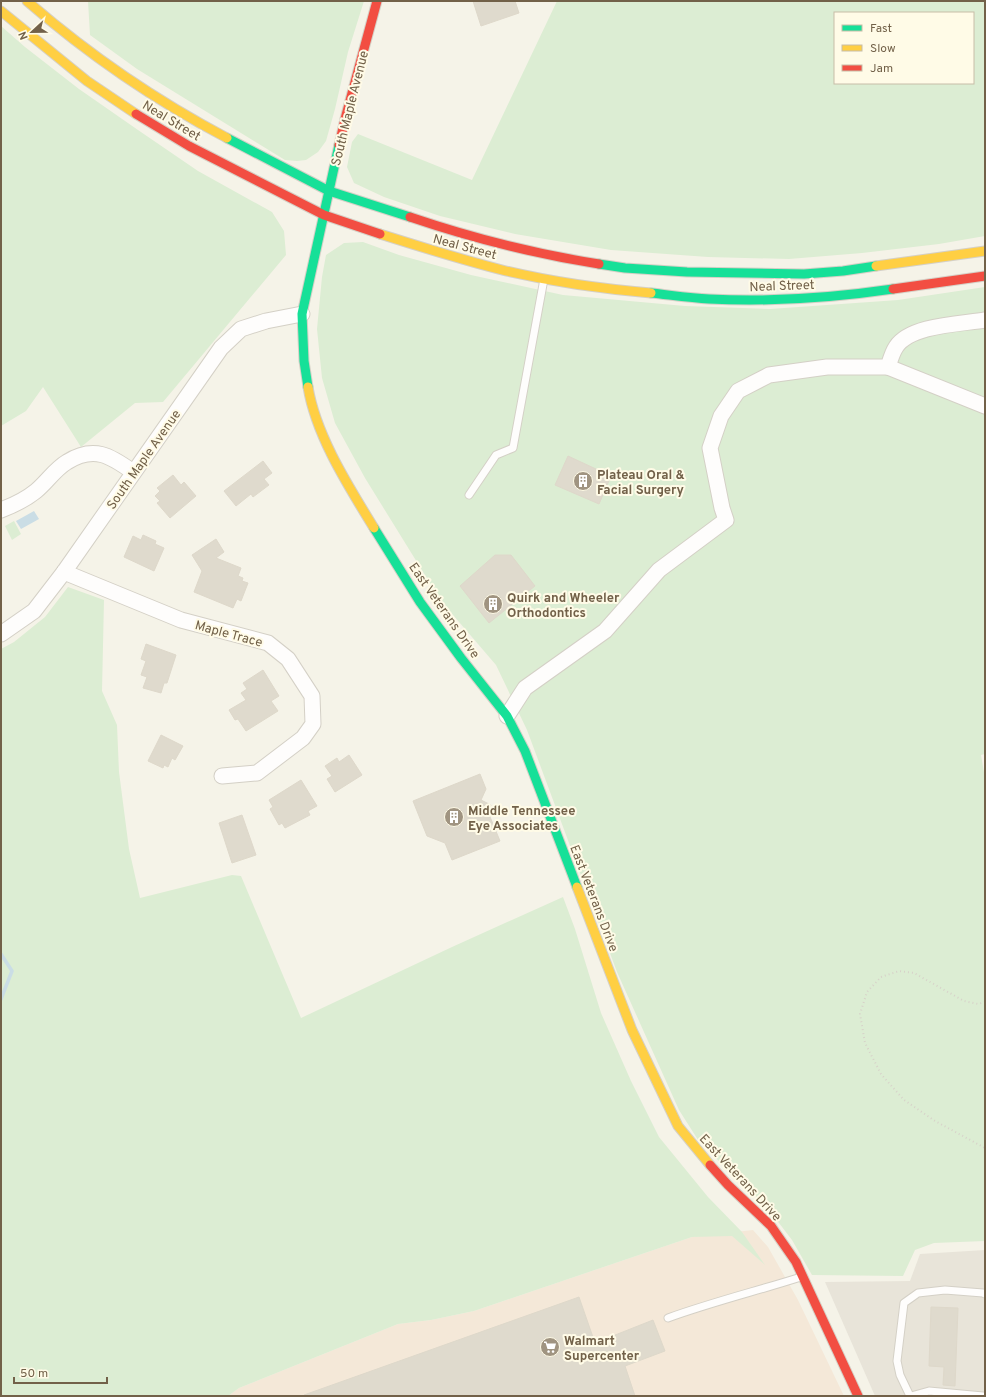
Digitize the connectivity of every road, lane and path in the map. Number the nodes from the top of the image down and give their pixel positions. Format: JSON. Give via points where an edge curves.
{"nodes":[{"id":1,"x":27,"y":1,"type":"edge"},
{"id":2,"x":377,"y":1,"type":"edge"},
{"id":3,"x":1,"y":11,"type":"edge"},
{"id":4,"x":329,"y":191,"type":"junction"},
{"id":5,"x":324,"y":215,"type":"junction"},
{"id":6,"x":985,"y":252,"type":"edge"},
{"id":7,"x":985,"y":276,"type":"edge"},
{"id":8,"x":544,"y":278,"type":"junction"},
{"id":9,"x":302,"y":314,"type":"junction"},
{"id":10,"x":985,"y":320,"type":"edge"},
{"id":11,"x":888,"y":367,"type":"junction"},
{"id":12,"x":985,"y":406,"type":"edge"},
{"id":13,"x":134,"y":472,"type":"junction"},
{"id":14,"x":469,"y":495,"type":"dead end"},
{"id":15,"x":1,"y":510,"type":"edge"},
{"id":16,"x":64,"y":572,"type":"junction"},
{"id":17,"x":1,"y":634,"type":"edge"},
{"id":18,"x":507,"y":716,"type":"junction"},
{"id":19,"x":222,"y":776,"type":"dead end"},
{"id":20,"x":985,"y":1002,"type":"edge"},
{"id":21,"x":985,"y":1148,"type":"edge"},
{"id":22,"x":803,"y":1276,"type":"junction"},
{"id":23,"x":985,"y":1294,"type":"edge"},
{"id":24,"x":668,"y":1318,"type":"dead end"},
{"id":25,"x":858,"y":1396,"type":"edge"},
{"id":26,"x":910,"y":1396,"type":"edge"},
{"id":27,"x":983,"y":1396,"type":"edge"}],
"edges":[{"from":1,"to":4,"type":"main road","name":"Neal Street","via":[[117,72],[192,120]]},
{"from":2,"to":4,"type":"main road","name":"South Maple Avenue","via":[[345,119]]},
{"from":3,"to":5,"type":"main road","name":"Neal Street","via":[[87,81],[146,121]]},
{"from":4,"to":5,"type":"main road","name":"South Maple Avenue"},
{"from":4,"to":6,"type":"main road","name":"Neal Street","via":[[457,233],[525,250],[625,268],[804,274]]},
{"from":5,"to":8,"type":"main road","name":"Neal Street","via":[[429,250],[506,271]]},
{"from":5,"to":9,"type":"main road","name":"East Veterans Drive"},
{"from":7,"to":8,"type":"main road","name":"Neal Street","via":[[861,294],[781,299],[709,299],[573,284]]},
{"from":8,"to":14,"type":"lane","via":[[513,448],[496,455]]},
{"from":9,"to":13,"type":"street","name":"South Maple Avenue","via":[[241,329],[221,348]]},
{"from":9,"to":18,"type":"main road","name":"East Veterans Drive","via":[[304,362],[310,398],[322,433],[347,484],[420,602]]},
{"from":10,"to":11,"type":"street","via":[[932,328],[909,335],[896,347]]},
{"from":11,"to":12,"type":"street"},
{"from":11,"to":18,"type":"street","via":[[827,367],[769,375],[738,392],[721,416],[710,448],[726,520],[659,570],[605,631],[525,688]]},
{"from":13,"to":15,"type":"street","via":[[114,459],[100,454],[82,455],[66,462],[21,502]]},
{"from":13,"to":16,"type":"street","name":"South Maple Avenue"},
{"from":16,"to":17,"type":"street","name":"South Maple Avenue","via":[[34,611]]},
{"from":16,"to":19,"type":"street","name":"Maple Trace","via":[[181,620],[268,643],[288,659],[312,696],[313,724],[303,738],[257,773]]},
{"from":18,"to":22,"type":"main road","name":"East Veterans Drive","via":[[525,751],[632,1030],[678,1126],[701,1156],[771,1226]]},
{"from":20,"to":21,"type":"path","via":[[978,1004],[964,1001],[914,973],[899,971],[881,977],[867,992],[860,1014],[865,1043],[881,1074],[904,1100],[935,1122]]},
{"from":22,"to":24,"type":"lane","via":[[699,1306]]},
{"from":22,"to":25,"type":"main road","name":"East Veterans Drive"},
{"from":23,"to":26,"type":"lane","via":[[945,1290],[918,1293],[904,1303],[897,1361],[900,1376]]},
{"from":26,"to":27,"type":"lane","via":[[929,1391]]}]}
